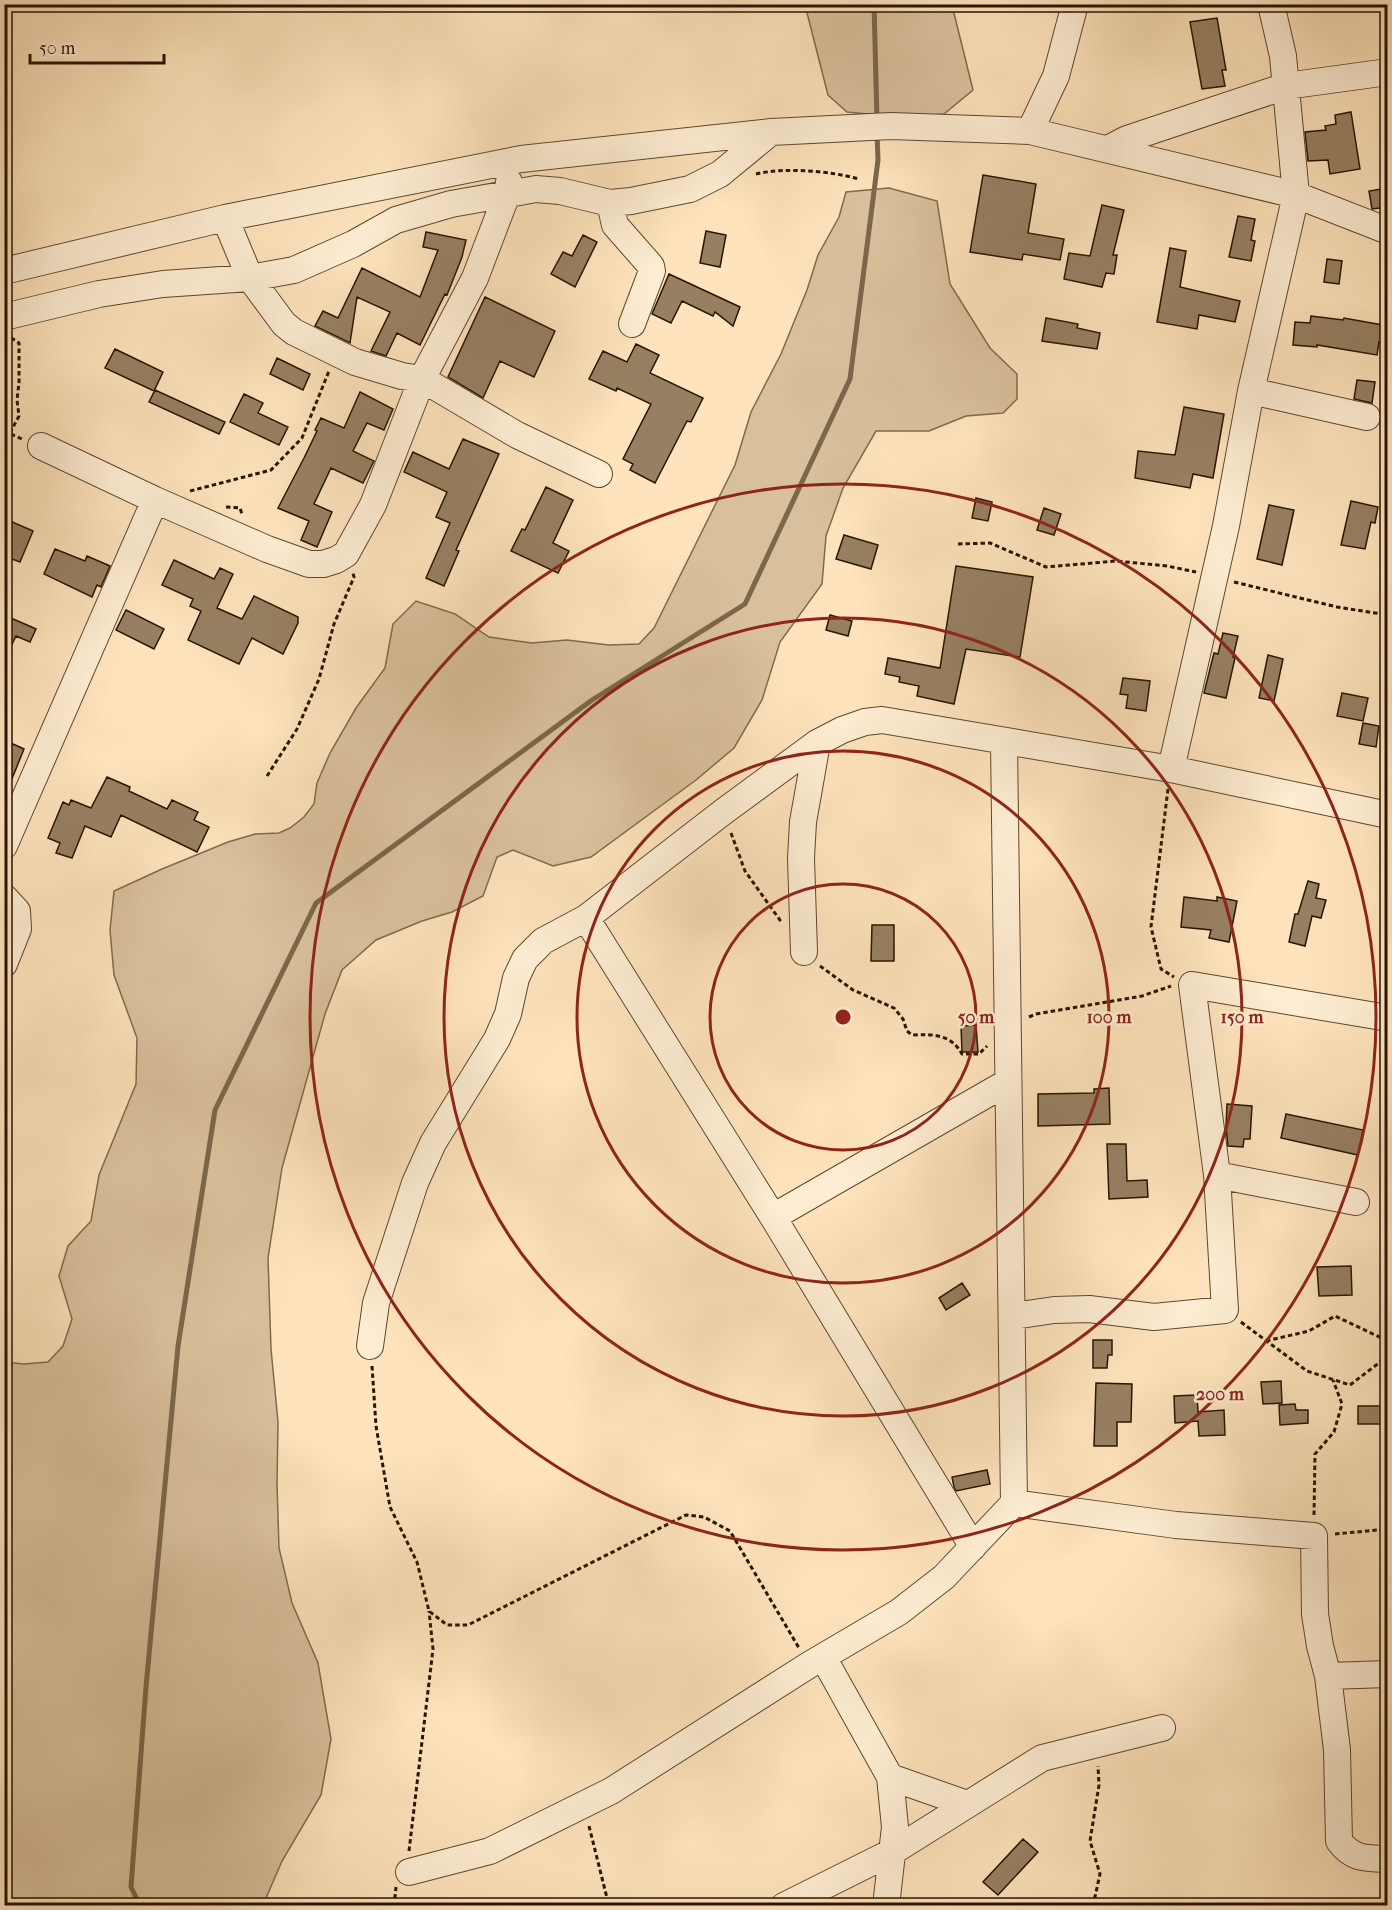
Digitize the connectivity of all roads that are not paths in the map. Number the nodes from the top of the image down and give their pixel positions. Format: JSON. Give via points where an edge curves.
{"nodes":[{"id":1,"x":1075,"y":4,"type":"edge"},
{"id":2,"x":1271,"y":4,"type":"edge"},
{"id":3,"x":1388,"y":72,"type":"edge"},
{"id":4,"x":1286,"y":86,"type":"junction"},
{"id":5,"x":1030,"y":131,"type":"junction"},
{"id":6,"x":771,"y":132,"type":"junction"},
{"id":7,"x":1108,"y":148,"type":"junction"},
{"id":8,"x":512,"y":160,"type":"junction"},
{"id":9,"x":507,"y":194,"type":"junction"},
{"id":10,"x":1296,"y":195,"type":"junction"},
{"id":11,"x":610,"y":203,"type":"junction"},
{"id":12,"x":225,"y":218,"type":"junction"},
{"id":13,"x":1388,"y":231,"type":"edge"},
{"id":14,"x":4,"y":271,"type":"edge"},
{"id":15,"x":250,"y":278,"type":"junction"},
{"id":16,"x":632,"y":324,"type":"dead end"},
{"id":17,"x":6,"y":326,"type":"edge"},
{"id":18,"x":422,"y":379,"type":"junction"},
{"id":19,"x":1251,"y":391,"type":"junction"},
{"id":20,"x":1367,"y":417,"type":"dead end"},
{"id":21,"x":41,"y":446,"type":"dead end"},
{"id":22,"x":599,"y":474,"type":"dead end"},
{"id":23,"x":154,"y":500,"type":"junction"},
{"id":24,"x":1004,"y":742,"type":"junction"},
{"id":25,"x":817,"y":743,"type":"junction"},
{"id":26,"x":1171,"y":769,"type":"junction"},
{"id":27,"x":1388,"y":815,"type":"edge"},
{"id":28,"x":4,"y":846,"type":"edge"},
{"id":29,"x":4,"y":897,"type":"edge"},
{"id":30,"x":586,"y":918,"type":"junction"},
{"id":31,"x":804,"y":952,"type":"road end"},
{"id":32,"x":4,"y":964,"type":"edge"},
{"id":33,"x":1388,"y":1018,"type":"edge"},
{"id":34,"x":1008,"y":1082,"type":"junction"},
{"id":35,"x":1217,"y":1175,"type":"junction"},
{"id":36,"x":1356,"y":1202,"type":"dead end"},
{"id":37,"x":773,"y":1217,"type":"junction"},
{"id":38,"x":1013,"y":1316,"type":"junction"},
{"id":39,"x":370,"y":1346,"type":"road end"},
{"id":40,"x":1014,"y":1503,"type":"junction"},
{"id":41,"x":973,"y":1547,"type":"junction"},
{"id":42,"x":816,"y":1661,"type":"junction"},
{"id":43,"x":1388,"y":1674,"type":"edge"},
{"id":44,"x":1328,"y":1676,"type":"junction"},
{"id":45,"x":1162,"y":1728,"type":"dead end"},
{"id":46,"x":890,"y":1777,"type":"junction"},
{"id":47,"x":967,"y":1804,"type":"junction"},
{"id":48,"x":892,"y":1852,"type":"junction"},
{"id":49,"x":1388,"y":1859,"type":"edge"},
{"id":50,"x":409,"y":1872,"type":"road end"},
{"id":51,"x":784,"y":1905,"type":"edge"},
{"id":52,"x":885,"y":1905,"type":"edge"}],
"edges":[{"from":1,"to":5,"type":"street","via":[[1056,76]]},
{"from":2,"to":4,"type":"street"},
{"from":3,"to":4,"type":"street"},
{"from":4,"to":7,"type":"street"},
{"from":4,"to":10,"type":"street"},
{"from":5,"to":6,"type":"street","via":[[891,126]]},
{"from":5,"to":7,"type":"street"},
{"from":6,"to":8,"type":"street"},
{"from":6,"to":11,"type":"street","via":[[702,185]]},
{"from":7,"to":10,"type":"street"},
{"from":8,"to":9,"type":"street"},
{"from":8,"to":12,"type":"street"},
{"from":9,"to":11,"type":"street","via":[[548,189]]},
{"from":9,"to":15,"type":"street","via":[[415,213],[294,270]]},
{"from":9,"to":18,"type":"street","via":[[475,278]]},
{"from":10,"to":13,"type":"street"},
{"from":10,"to":19,"type":"street"},
{"from":11,"to":16,"type":"street","via":[[615,225],[652,271]]},
{"from":12,"to":14,"type":"street"},
{"from":12,"to":15,"type":"street"},
{"from":15,"to":17,"type":"street","via":[[163,284],[99,294]]},
{"from":15,"to":18,"type":"street","via":[[273,312],[294,332],[355,362]]},
{"from":18,"to":22,"type":"street","via":[[517,435]]},
{"from":18,"to":23,"type":"street","via":[[373,505],[346,554],[329,562],[309,564]]},
{"from":19,"to":20,"type":"street"},
{"from":19,"to":26,"type":"street"},
{"from":21,"to":23,"type":"street"},
{"from":23,"to":28,"type":"street"},
{"from":24,"to":25,"type":"street","via":[[882,720],[842,730]]},
{"from":24,"to":26,"type":"street"},
{"from":24,"to":34,"type":"street"},
{"from":25,"to":30,"type":"street"},
{"from":25,"to":31,"type":"street","via":[[802,834]]},
{"from":26,"to":27,"type":"street"},
{"from":29,"to":32,"type":"street","via":[[17,911],[18,929]]},
{"from":30,"to":37,"type":"street"},
{"from":30,"to":39,"type":"street","via":[[543,941],[525,959],[496,1039],[433,1143],[415,1183],[376,1303]]},
{"from":33,"to":35,"type":"street","via":[[1192,985]]},
{"from":34,"to":37,"type":"street"},
{"from":34,"to":38,"type":"street"},
{"from":35,"to":36,"type":"street"},
{"from":35,"to":38,"type":"street","via":[[1225,1310],[1154,1317],[1089,1309]]},
{"from":37,"to":41,"type":"street"},
{"from":38,"to":40,"type":"street"},
{"from":40,"to":41,"type":"street"},
{"from":40,"to":44,"type":"street","via":[[1176,1525],[1314,1536],[1315,1614]]},
{"from":41,"to":42,"type":"street","via":[[944,1577],[899,1612]]},
{"from":42,"to":46,"type":"street"},
{"from":42,"to":50,"type":"street","via":[[610,1791],[490,1851]]},
{"from":43,"to":44,"type":"street"},
{"from":44,"to":49,"type":"street","via":[[1338,1750],[1339,1842],[1347,1852],[1363,1858]]},
{"from":45,"to":47,"type":"street","via":[[1042,1758]]},
{"from":46,"to":47,"type":"street"},
{"from":46,"to":48,"type":"street","via":[[895,1827]]},
{"from":47,"to":48,"type":"street"},
{"from":48,"to":51,"type":"street"},
{"from":48,"to":52,"type":"street"}]}
